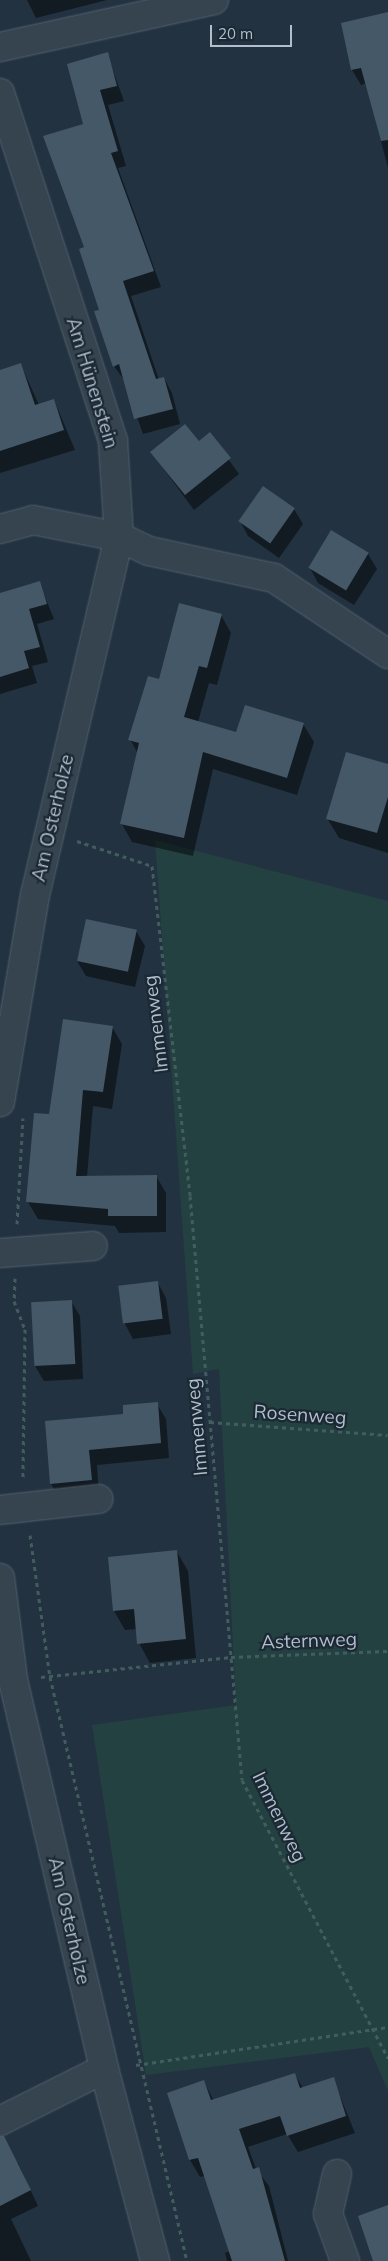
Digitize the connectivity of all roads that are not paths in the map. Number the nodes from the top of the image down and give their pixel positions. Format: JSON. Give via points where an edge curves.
{"nodes":[{"id":1,"x":214,"y":0,"type":"edge"},
{"id":2,"x":0,"y":48,"type":"edge"},
{"id":3,"x":0,"y":93,"type":"edge"},
{"id":4,"x":0,"y":529,"type":"edge"},
{"id":5,"x":120,"y":537,"type":"junction"},
{"id":6,"x":388,"y":654,"type":"edge"},
{"id":7,"x":10,"y":974,"type":"edge"},
{"id":8,"x":12,"y":1106,"type":"edge"},
{"id":9,"x":92,"y":1246,"type":"dead end"},
{"id":10,"x":8,"y":1253,"type":"edge"},
{"id":11,"x":98,"y":1499,"type":"dead end"},
{"id":12,"x":0,"y":1510,"type":"edge"},
{"id":13,"x":0,"y":1578,"type":"edge"},
{"id":14,"x":104,"y":2069,"type":"junction"},
{"id":15,"x":0,"y":2120,"type":"edge"},
{"id":16,"x":337,"y":2174,"type":"dead end"},
{"id":17,"x":155,"y":2261,"type":"edge"},
{"id":18,"x":345,"y":2261,"type":"edge"}],
"edges":[{"from":1,"to":2,"type":"street"},
{"from":3,"to":5,"type":"street","name":"Am Hünenstein","via":[[113,441]]},
{"from":4,"to":5,"type":"street","via":[[33,520]]},
{"from":5,"to":6,"type":"street","via":[[149,551],[274,578]]},
{"from":5,"to":7,"type":"street","name":"Am Osterholze","via":[[49,832]]},
{"from":7,"to":8,"type":"street","name":"Am Osterholze"},
{"from":9,"to":10,"type":"street"},
{"from":11,"to":12,"type":"street"},
{"from":13,"to":14,"type":"street","name":"Am Osterholze","via":[[13,1680]]},
{"from":14,"to":15,"type":"street"},
{"from":14,"to":17,"type":"street","name":"Am Osterholze"},
{"from":16,"to":18,"type":"street","via":[[328,2214]]}]}
